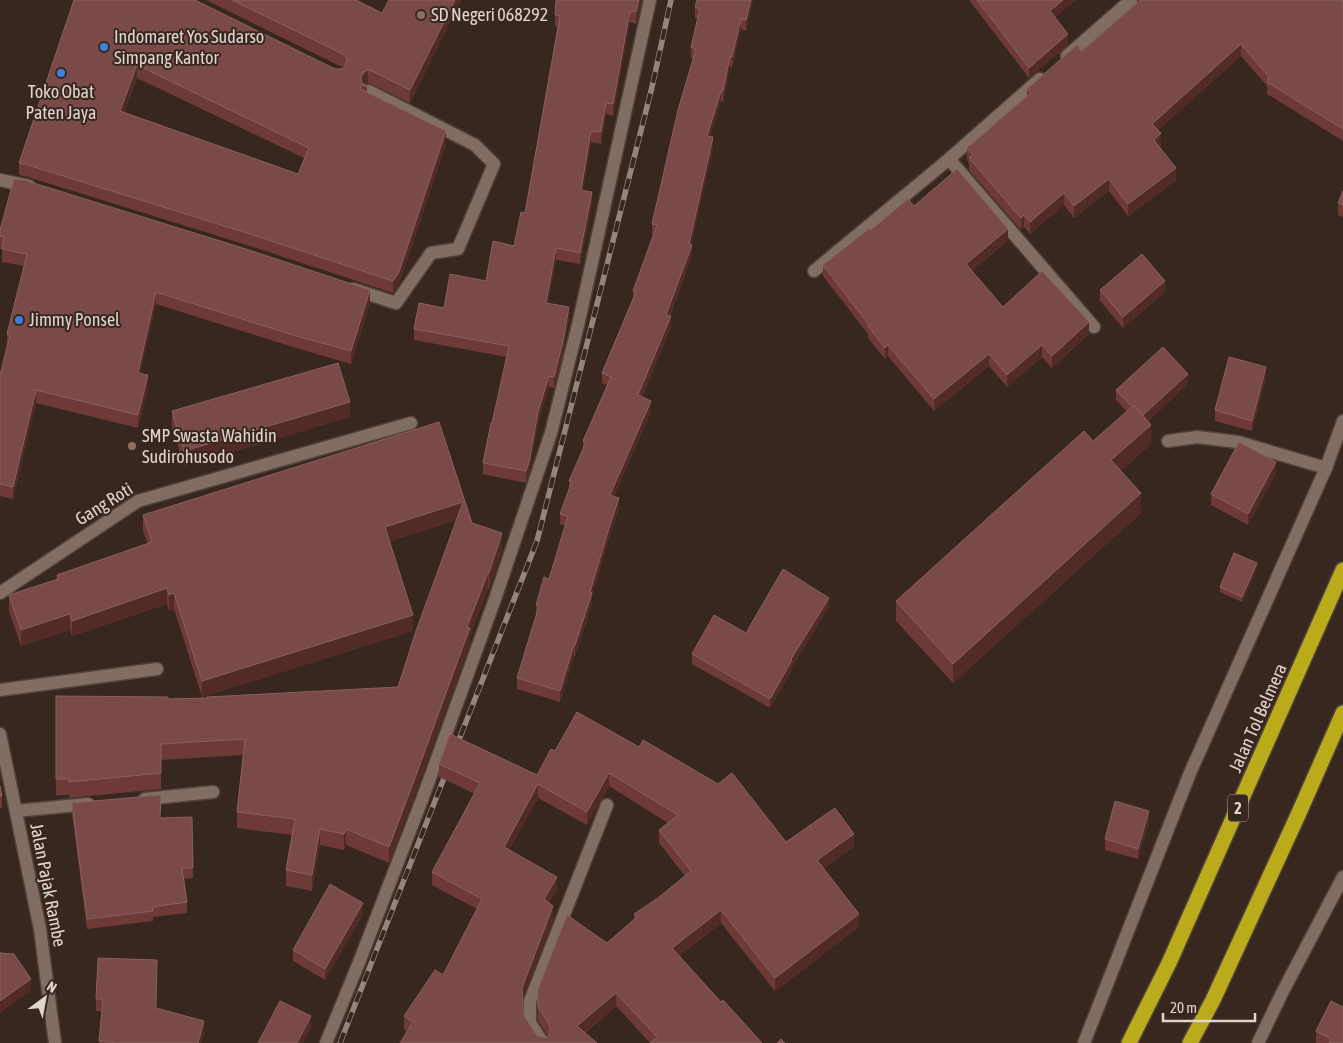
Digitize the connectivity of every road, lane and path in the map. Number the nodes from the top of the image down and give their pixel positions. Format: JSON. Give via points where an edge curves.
{"nodes":[{"id":1,"x":650,"y":0,"type":"edge"},
{"id":2,"x":1130,"y":0,"type":"edge"},
{"id":3,"x":369,"y":91,"type":"edge"},
{"id":4,"x":949,"y":159,"type":"junction"},
{"id":5,"x":0,"y":180,"type":"edge"},
{"id":6,"x":44,"y":191,"type":"edge"},
{"id":7,"x":814,"y":271,"type":"dead end"},
{"id":8,"x":340,"y":285,"type":"edge"},
{"id":9,"x":1094,"y":327,"type":"dead end"},
{"id":10,"x":1343,"y":421,"type":"edge"},
{"id":11,"x":411,"y":423,"type":"dead end"},
{"id":12,"x":1168,"y":441,"type":"dead end"},
{"id":13,"x":1326,"y":468,"type":"junction"},
{"id":14,"x":1343,"y":570,"type":"edge"},
{"id":15,"x":0,"y":593,"type":"edge"},
{"id":16,"x":157,"y":669,"type":"dead end"},
{"id":17,"x":0,"y":690,"type":"edge"},
{"id":18,"x":1343,"y":712,"type":"edge"},
{"id":19,"x":0,"y":734,"type":"edge"},
{"id":20,"x":213,"y":792,"type":"dead end"},
{"id":21,"x":134,"y":800,"type":"edge"},
{"id":22,"x":104,"y":802,"type":"edge"},
{"id":23,"x":607,"y":805,"type":"dead end"},
{"id":24,"x":16,"y":811,"type":"junction"},
{"id":25,"x":1343,"y":877,"type":"edge"},
{"id":26,"x":55,"y":1043,"type":"edge"},
{"id":27,"x":326,"y":1043,"type":"edge"},
{"id":28,"x":543,"y":1043,"type":"edge"},
{"id":29,"x":1084,"y":1043,"type":"edge"},
{"id":30,"x":1129,"y":1043,"type":"edge"},
{"id":31,"x":1190,"y":1043,"type":"edge"},
{"id":32,"x":1258,"y":1043,"type":"edge"}],
"edges":[{"from":1,"to":27,"type":"street","via":[[579,321],[550,433],[423,797]]},
{"from":2,"to":4,"type":"street"},
{"from":3,"to":8,"type":"street","via":[[475,144],[494,164],[458,249],[431,253],[396,303]]},
{"from":4,"to":7,"type":"street"},
{"from":4,"to":9,"type":"street"},
{"from":5,"to":6,"type":"street"},
{"from":10,"to":13,"type":"street"},
{"from":11,"to":15,"type":"street","name":"Gang Roti","via":[[138,501]]},
{"from":12,"to":13,"type":"street","via":[[1197,437],[1238,442]]},
{"from":13,"to":29,"type":"street","via":[[1190,774]]},
{"from":14,"to":30,"type":"highway","name":"Jalan Tol Belmera","number":"2","via":[[1169,963]]},
{"from":16,"to":17,"type":"street"},
{"from":18,"to":31,"type":"highway","via":[[1213,1000]]},
{"from":19,"to":24,"type":"street","name":"Jalan Pajak Rambe"},
{"from":20,"to":21,"type":"street"},
{"from":22,"to":24,"type":"street"},
{"from":23,"to":28,"type":"street","via":[[530,1001],[530,1023]]},
{"from":24,"to":26,"type":"street","name":"Jalan Pajak Rambe","via":[[40,929]]},
{"from":25,"to":32,"type":"street"}]}
